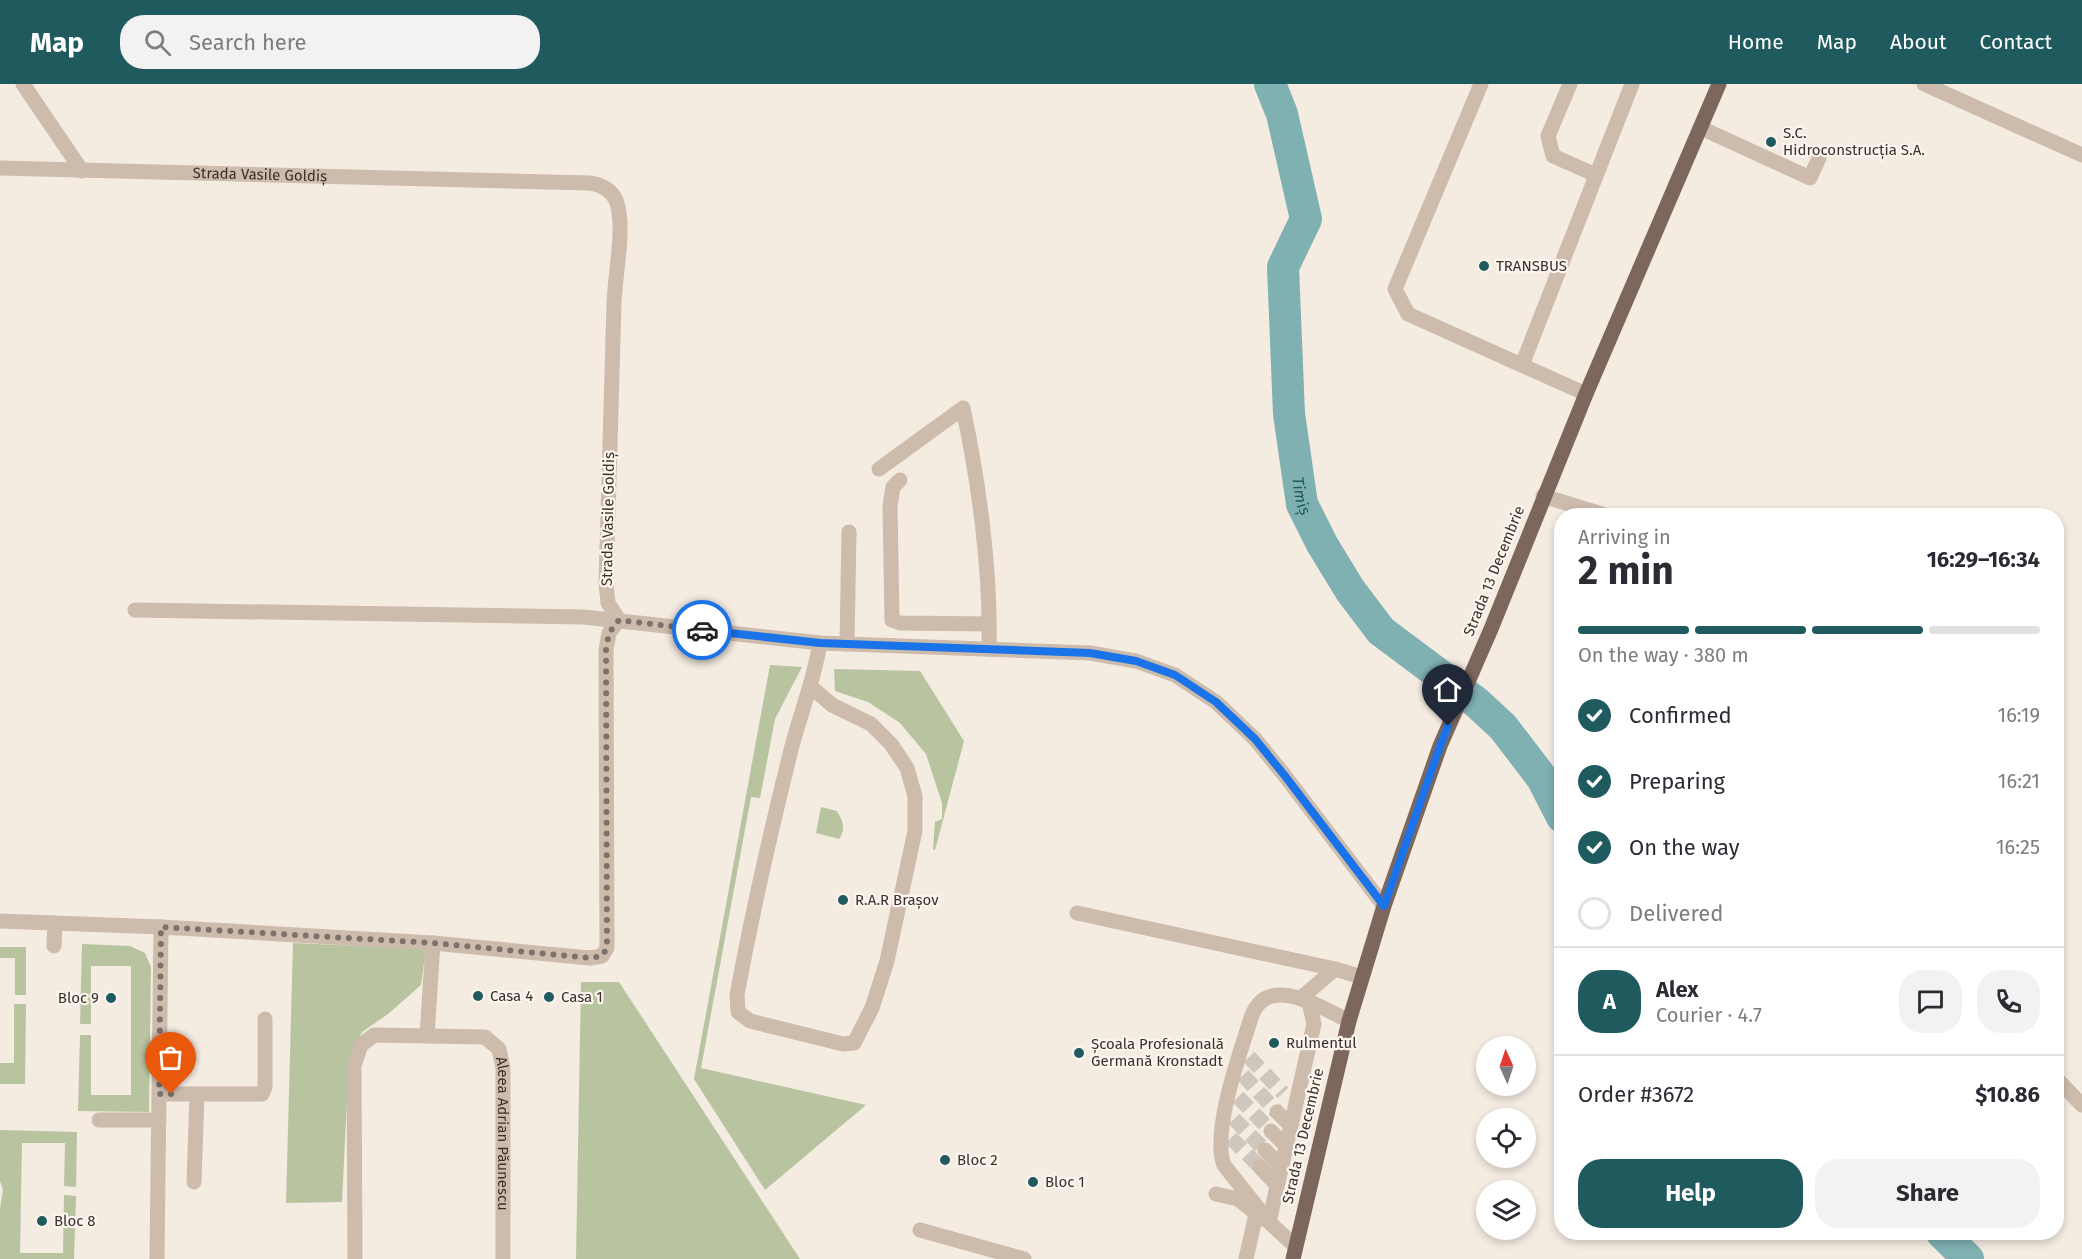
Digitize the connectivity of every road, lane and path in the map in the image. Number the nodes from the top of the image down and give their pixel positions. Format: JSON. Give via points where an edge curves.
{"nodes":[{"id":1,"x":23,"y":84,"type":"edge"},
{"id":2,"x":1481,"y":84,"type":"edge"},
{"id":3,"x":1570,"y":84,"type":"edge"},
{"id":4,"x":1632,"y":84,"type":"edge"},
{"id":5,"x":1719,"y":84,"type":"edge"},
{"id":6,"x":1924,"y":84,"type":"edge"},
{"id":7,"x":1701,"y":128,"type":"junction"},
{"id":8,"x":2082,"y":155,"type":"edge"},
{"id":9,"x":1819,"y":158,"type":"dead end"},
{"id":10,"x":0,"y":168,"type":"edge"},
{"id":11,"x":82,"y":171,"type":"junction"},
{"id":12,"x":1596,"y":175,"type":"junction"},
{"id":13,"x":1522,"y":365,"type":"junction"},
{"id":14,"x":1586,"y":394,"type":"junction"},
{"id":15,"x":879,"y":469,"type":"dead end"},
{"id":16,"x":900,"y":480,"type":"dead end"},
{"id":17,"x":1544,"y":496,"type":"junction"},
{"id":18,"x":1582,"y":508,"type":"edge"},
{"id":19,"x":849,"y":532,"type":"dead end"},
{"id":20,"x":135,"y":610,"type":"dead end"},
{"id":21,"x":619,"y":620,"type":"junction"},
{"id":22,"x":921,"y":623,"type":"junction"},
{"id":23,"x":989,"y":624,"type":"junction"},
{"id":24,"x":820,"y":643,"type":"junction"},
{"id":25,"x":847,"y":644,"type":"junction"},
{"id":26,"x":922,"y":646,"type":"junction"},
{"id":27,"x":989,"y":649,"type":"junction"},
{"id":28,"x":810,"y":686,"type":"junction"},
{"id":29,"x":1384,"y":906,"type":"junction"},
{"id":30,"x":1077,"y":913,"type":"dead end"},
{"id":31,"x":0,"y":921,"type":"edge"},
{"id":32,"x":55,"y":923,"type":"junction"},
{"id":33,"x":161,"y":927,"type":"junction"},
{"id":34,"x":433,"y":943,"type":"junction"},
{"id":35,"x":54,"y":946,"type":"dead end"},
{"id":36,"x":1335,"y":969,"type":"junction"},
{"id":37,"x":1362,"y":977,"type":"junction"},
{"id":38,"x":1305,"y":1000,"type":"junction"},
{"id":39,"x":265,"y":1019,"type":"dead end"},
{"id":40,"x":1349,"y":1021,"type":"junction"},
{"id":41,"x":427,"y":1036,"type":"junction"},
{"id":42,"x":2064,"y":1086,"type":"edge"},
{"id":43,"x":1282,"y":1093,"type":"tunnel mouth"},
{"id":44,"x":159,"y":1094,"type":"junction"},
{"id":45,"x":196,"y":1094,"type":"junction"},
{"id":46,"x":2082,"y":1104,"type":"edge"},
{"id":47,"x":1294,"y":1105,"type":"junction"},
{"id":48,"x":1277,"y":1112,"type":"tunnel mouth"},
{"id":49,"x":99,"y":1120,"type":"dead end"},
{"id":50,"x":159,"y":1120,"type":"junction"},
{"id":51,"x":1290,"y":1125,"type":"junction"},
{"id":52,"x":1271,"y":1131,"type":"tunnel mouth"},
{"id":53,"x":1285,"y":1145,"type":"junction"},
{"id":54,"x":1265,"y":1150,"type":"tunnel mouth"},
{"id":55,"x":1280,"y":1166,"type":"junction"},
{"id":56,"x":1260,"y":1167,"type":"tunnel mouth"},
{"id":57,"x":194,"y":1182,"type":"dead end"},
{"id":58,"x":1276,"y":1184,"type":"junction"},
{"id":59,"x":1216,"y":1194,"type":"dead end"},
{"id":60,"x":1263,"y":1218,"type":"junction"},
{"id":61,"x":920,"y":1230,"type":"dead end"},
{"id":62,"x":1294,"y":1252,"type":"edge"},
{"id":63,"x":157,"y":1259,"type":"edge"},
{"id":64,"x":355,"y":1259,"type":"edge"},
{"id":65,"x":503,"y":1259,"type":"edge"},
{"id":66,"x":1024,"y":1259,"type":"edge"},
{"id":67,"x":1246,"y":1259,"type":"edge"}],
"edges":[{"from":1,"to":11,"type":"street"},
{"from":2,"to":13,"type":"street","via":[[1395,289],[1408,314]]},
{"from":3,"to":12,"type":"street","via":[[1548,136],[1553,156]]},
{"from":4,"to":12,"type":"street"},
{"from":5,"to":7,"type":"main road","name":"Strada 13 Decembrie"},
{"from":6,"to":8,"type":"street"},
{"from":7,"to":9,"type":"street","via":[[1810,178]]},
{"from":7,"to":14,"type":"main road","name":"Strada 13 Decembrie"},
{"from":10,"to":11,"type":"street","name":"Strada Vasile Goldiș"},
{"from":11,"to":21,"type":"street","name":"Strada Vasile Goldiș","via":[[589,183],[612,193],[620,220],[614,289],[606,583],[608,603]]},
{"from":12,"to":13,"type":"street"},
{"from":13,"to":14,"type":"street"},
{"from":14,"to":17,"type":"main road","name":"Strada 13 Decembrie"},
{"from":15,"to":23,"type":"street","via":[[963,408],[973,453]]},
{"from":16,"to":22,"type":"street","via":[[893,487],[890,506],[892,620]]},
{"from":17,"to":18,"type":"street"},
{"from":17,"to":29,"type":"main road","name":"Strada 13 Decembrie","via":[[1440,746]]},
{"from":19,"to":25,"type":"street"},
{"from":20,"to":21,"type":"street","via":[[572,616]]},
{"from":21,"to":24,"type":"street"},
{"from":21,"to":34,"type":"street","via":[[609,633],[606,650],[607,948],[602,956],[590,958]]},
{"from":22,"to":23,"type":"street"},
{"from":22,"to":26,"type":"street"},
{"from":23,"to":27,"type":"street"},
{"from":24,"to":25,"type":"street"},
{"from":24,"to":28,"type":"street"},
{"from":25,"to":26,"type":"street"},
{"from":26,"to":27,"type":"street"},
{"from":27,"to":29,"type":"street","via":[[1090,653],[1136,661],[1175,675],[1208,696],[1262,748]]},
{"from":28,"to":28,"type":"street","via":[[757,893],[737,995],[738,1012],[760,1024],[843,1044],[854,1043],[872,1008],[887,961],[915,831],[915,796],[907,768],[891,744],[871,724],[832,705]]},
{"from":29,"to":37,"type":"main road","name":"Strada 13 Decembrie"},
{"from":30,"to":36,"type":"street"},
{"from":31,"to":32,"type":"street"},
{"from":32,"to":33,"type":"street"},
{"from":32,"to":35,"type":"street"},
{"from":33,"to":34,"type":"street"},
{"from":33,"to":44,"type":"street"},
{"from":34,"to":41,"type":"street"},
{"from":36,"to":37,"type":"street"},
{"from":36,"to":38,"type":"street"},
{"from":37,"to":40,"type":"main road","name":"Strada 13 Decembrie"},
{"from":38,"to":40,"type":"street"},
{"from":38,"to":47,"type":"street","via":[[1314,1024]]},
{"from":38,"to":60,"type":"street","via":[[1275,995],[1256,1006],[1227,1134],[1220,1145],[1224,1165]]},
{"from":39,"to":45,"type":"street","via":[[262,1094]]},
{"from":40,"to":62,"type":"main road","name":"Strada 13 Decembrie"},
{"from":41,"to":64,"type":"street","name":"Aleea Adrian Păunescu","via":[[374,1035],[361,1046],[354,1066]]},
{"from":41,"to":65,"type":"street","name":"Aleea Adrian Păunescu","via":[[485,1037],[499,1049],[503,1068]]},
{"from":42,"to":46,"type":"street"},
{"from":43,"to":47,"type":"street"},
{"from":44,"to":45,"type":"street"},
{"from":44,"to":50,"type":"street"},
{"from":45,"to":57,"type":"street"},
{"from":47,"to":51,"type":"street"},
{"from":48,"to":51,"type":"street"},
{"from":49,"to":50,"type":"street"},
{"from":50,"to":63,"type":"street"},
{"from":51,"to":53,"type":"street"},
{"from":52,"to":53,"type":"street"},
{"from":53,"to":55,"type":"street"},
{"from":54,"to":55,"type":"street"},
{"from":55,"to":58,"type":"street"},
{"from":56,"to":58,"type":"street"},
{"from":58,"to":60,"type":"street"},
{"from":59,"to":60,"type":"street","via":[[1238,1200]]},
{"from":60,"to":62,"type":"street"},
{"from":60,"to":67,"type":"street"},
{"from":61,"to":66,"type":"street"}]}
